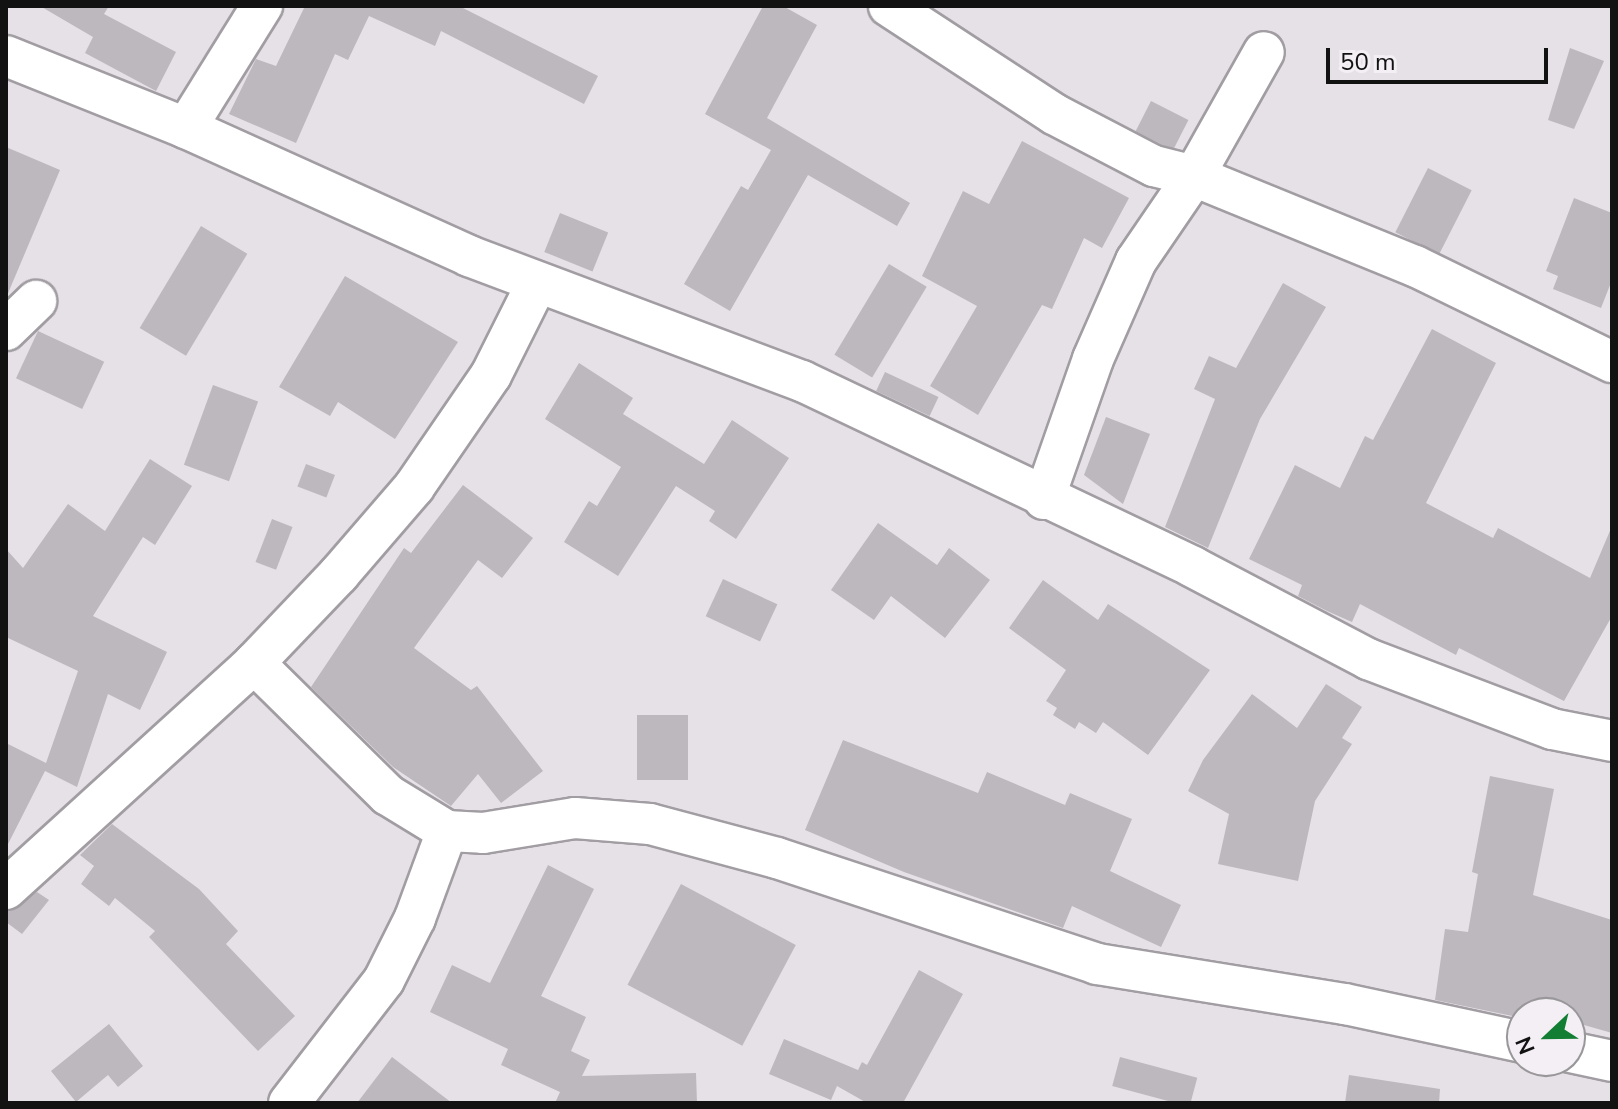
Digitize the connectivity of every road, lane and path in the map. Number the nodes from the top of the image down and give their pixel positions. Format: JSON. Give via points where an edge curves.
{"nodes":[{"id":1,"x":262,"y":6,"type":"edge"},
{"id":2,"x":889,"y":6,"type":"edge"},
{"id":3,"x":1264,"y":52,"type":"dead end"},
{"id":4,"x":6,"y":56,"type":"edge"},
{"id":5,"x":186,"y":128,"type":"junction"},
{"id":6,"x":1194,"y":176,"type":"junction"},
{"id":7,"x":537,"y":283,"type":"junction"},
{"id":8,"x":36,"y":301,"type":"dead end"},
{"id":9,"x":6,"y":330,"type":"edge"},
{"id":10,"x":1612,"y":362,"type":"edge"},
{"id":11,"x":1044,"y":499,"type":"junction"},
{"id":12,"x":254,"y":663,"type":"junction"},
{"id":13,"x":1612,"y":741,"type":"edge"},
{"id":14,"x":447,"y":831,"type":"junction"},
{"id":15,"x":6,"y":889,"type":"edge"},
{"id":16,"x":1506,"y":1039,"type":"edge"},
{"id":17,"x":1586,"y":1055,"type":"edge"},
{"id":18,"x":1612,"y":1061,"type":"edge"},
{"id":19,"x":289,"y":1103,"type":"edge"}],
"edges":[{"from":1,"to":5,"type":"street"},
{"from":2,"to":6,"type":"street","via":[[1054,114],[1154,166]]},
{"from":3,"to":6,"type":"street"},
{"from":4,"to":5,"type":"street"},
{"from":5,"to":7,"type":"street"},
{"from":6,"to":10,"type":"street","via":[[1415,266]]},
{"from":6,"to":11,"type":"street","via":[[1136,261],[1093,359]]},
{"from":7,"to":11,"type":"street","via":[[802,381]]},
{"from":7,"to":12,"type":"street","via":[[491,375],[414,487]]},
{"from":8,"to":9,"type":"street"},
{"from":11,"to":13,"type":"street","via":[[1193,567],[1368,659],[1552,729]]},
{"from":12,"to":14,"type":"street","via":[[388,795]]},
{"from":12,"to":15,"type":"street"},
{"from":14,"to":16,"type":"street","via":[[483,833],[575,818],[650,824],[777,858],[1097,964],[1345,1004]]},
{"from":14,"to":19,"type":"street","via":[[415,918],[384,980]]},
{"from":17,"to":18,"type":"street"}]}
